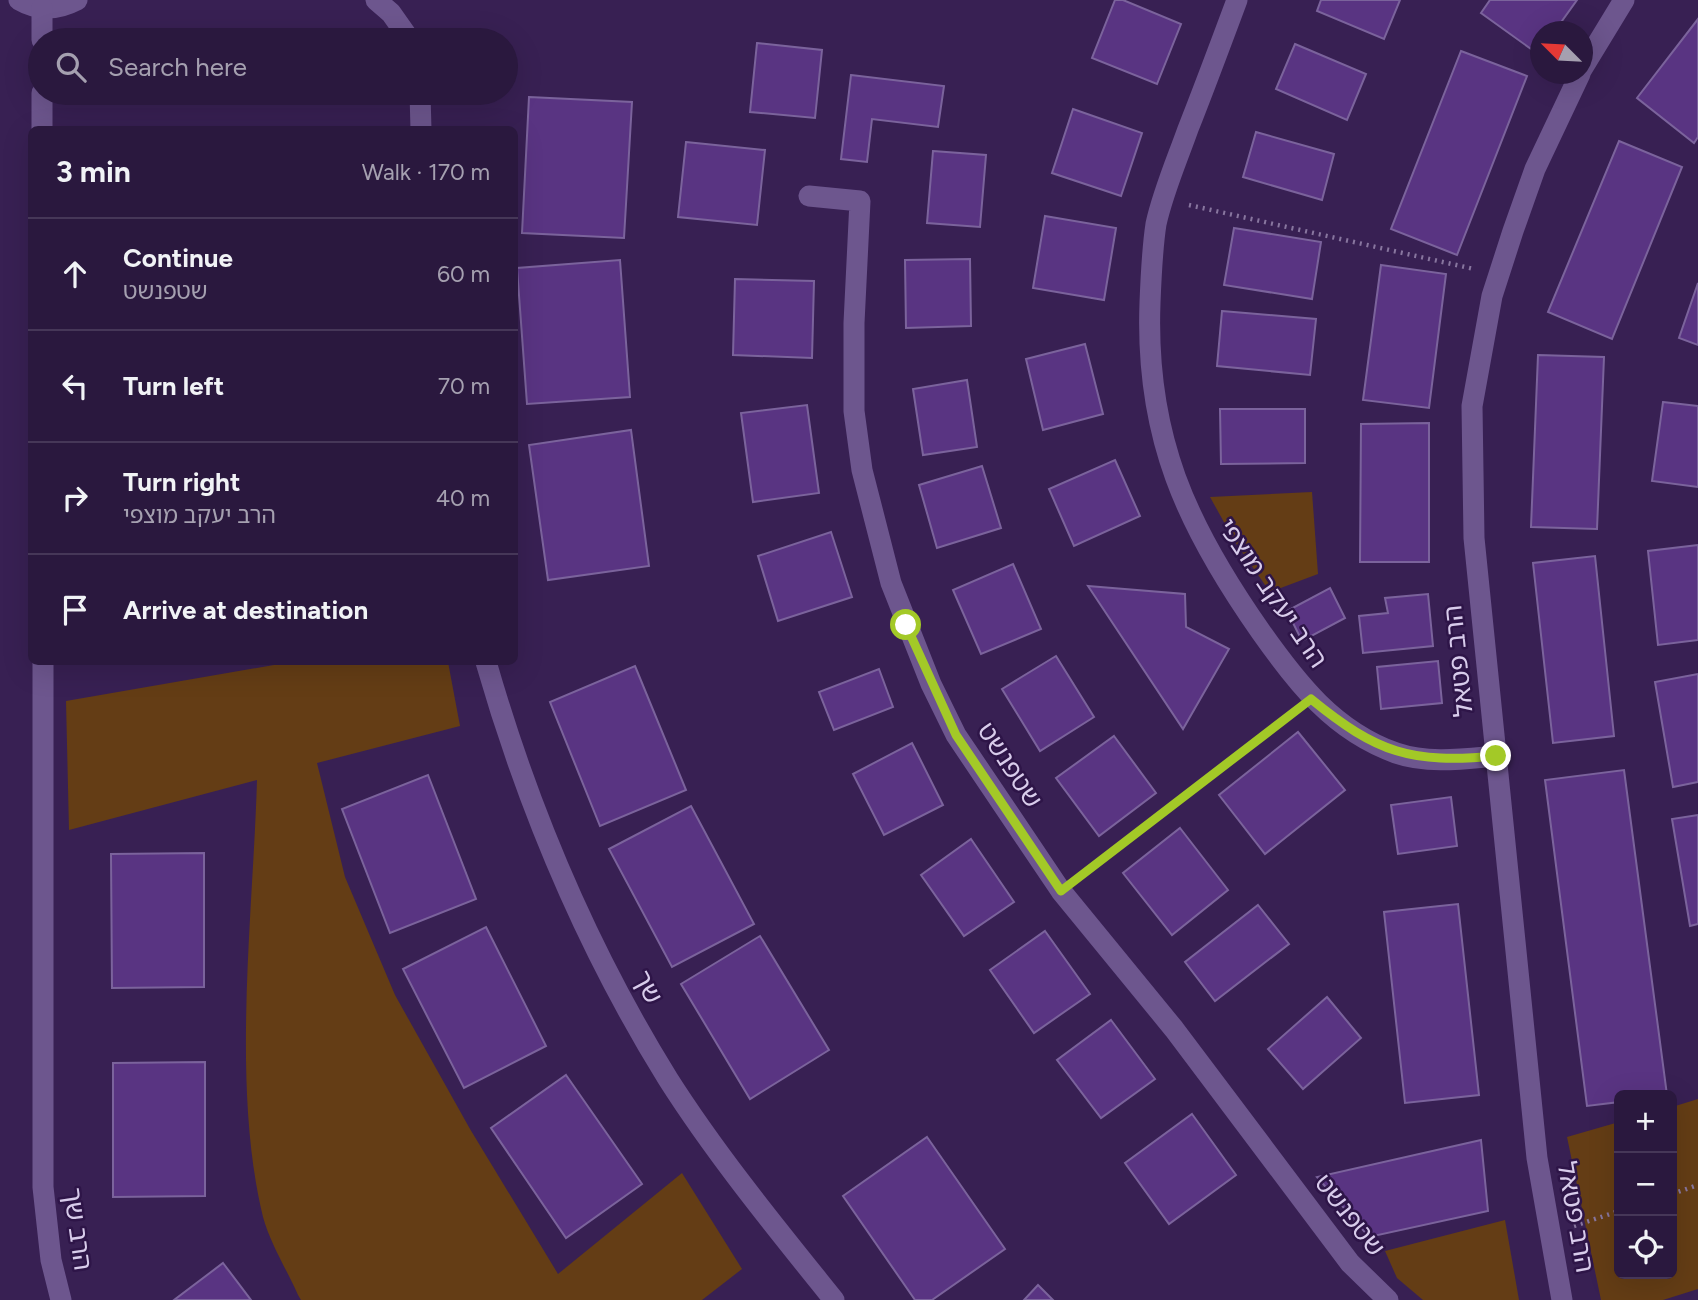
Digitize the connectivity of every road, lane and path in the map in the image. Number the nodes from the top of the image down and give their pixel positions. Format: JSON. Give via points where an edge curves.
{"nodes":[{"id":1,"x":19,"y":0,"type":"edge"},
{"id":2,"x":77,"y":0,"type":"edge"},
{"id":3,"x":376,"y":0,"type":"edge"},
{"id":4,"x":1237,"y":0,"type":"edge"},
{"id":5,"x":1624,"y":0,"type":"edge"},
{"id":6,"x":42,"y":8,"type":"junction"},
{"id":7,"x":42,"y":28,"type":"edge"},
{"id":8,"x":402,"y":28,"type":"edge"},
{"id":9,"x":1593,"y":51,"type":"edge"},
{"id":10,"x":1575,"y":84,"type":"edge"},
{"id":11,"x":42,"y":105,"type":"edge"},
{"id":12,"x":421,"y":105,"type":"edge"},
{"id":13,"x":42,"y":126,"type":"edge"},
{"id":14,"x":421,"y":126,"type":"edge"},
{"id":15,"x":809,"y":196,"type":"dead end"},
{"id":16,"x":1164,"y":199,"type":"junction"},
{"id":17,"x":1499,"y":274,"type":"junction"},
{"id":18,"x":43,"y":665,"type":"edge"},
{"id":19,"x":487,"y":665,"type":"edge"},
{"id":20,"x":1311,"y":699,"type":"junction"},
{"id":21,"x":1496,"y":756,"type":"junction"},
{"id":22,"x":1061,"y":891,"type":"junction"},
{"id":23,"x":1698,"y":1185,"type":"edge"},
{"id":24,"x":1677,"y":1192,"type":"edge"},
{"id":25,"x":1614,"y":1213,"type":"edge"},
{"id":26,"x":1549,"y":1234,"type":"junction"},
{"id":27,"x":61,"y":1300,"type":"edge"},
{"id":28,"x":834,"y":1300,"type":"edge"},
{"id":29,"x":1388,"y":1300,"type":"edge"},
{"id":30,"x":1562,"y":1300,"type":"edge"}],
"edges":[{"from":1,"to":6,"type":"street"},
{"from":2,"to":6,"type":"street"},
{"from":3,"to":8,"type":"street"},
{"from":4,"to":16,"type":"street","name":"הרב יעקב מוצפי"},
{"from":5,"to":9,"type":"street","name":"הרב פטאל"},
{"from":6,"to":7,"type":"street"},
{"from":10,"to":17,"type":"street","name":"הרב פטאל","via":[[1535,169]]},
{"from":11,"to":13,"type":"street"},
{"from":12,"to":14,"type":"street"},
{"from":15,"to":22,"type":"street","name":"שטפנשט","via":[[860,201],[854,411],[865,482],[903,615],[956,735]]},
{"from":16,"to":17,"type":"path"},
{"from":16,"to":20,"type":"street","name":"הרב יעקב מוצפי","via":[[1157,224],[1149,330],[1155,401],[1166,454],[1197,531],[1225,581]]},
{"from":17,"to":21,"type":"street","name":"הרב פטאל","via":[[1472,406],[1471,468]]},
{"from":18,"to":27,"type":"street","name":"הרב שך","via":[[43,1187],[51,1260]]},
{"from":19,"to":28,"type":"street","name":"שך","via":[[540,823],[615,987],[670,1082]]},
{"from":20,"to":21,"type":"street","name":"הרב יעקב מוצפי","via":[[1339,722],[1397,753],[1450,760]]},
{"from":20,"to":22,"type":"path"},
{"from":21,"to":26,"type":"street","name":"הרב פטאל","via":[[1536,1158]]},
{"from":22,"to":29,"type":"street","name":"שטפנשט","via":[[1174,1029],[1350,1263]]},
{"from":23,"to":24,"type":"path"},
{"from":25,"to":26,"type":"path"},
{"from":26,"to":30,"type":"street","name":"הרב פטאל"}]}
